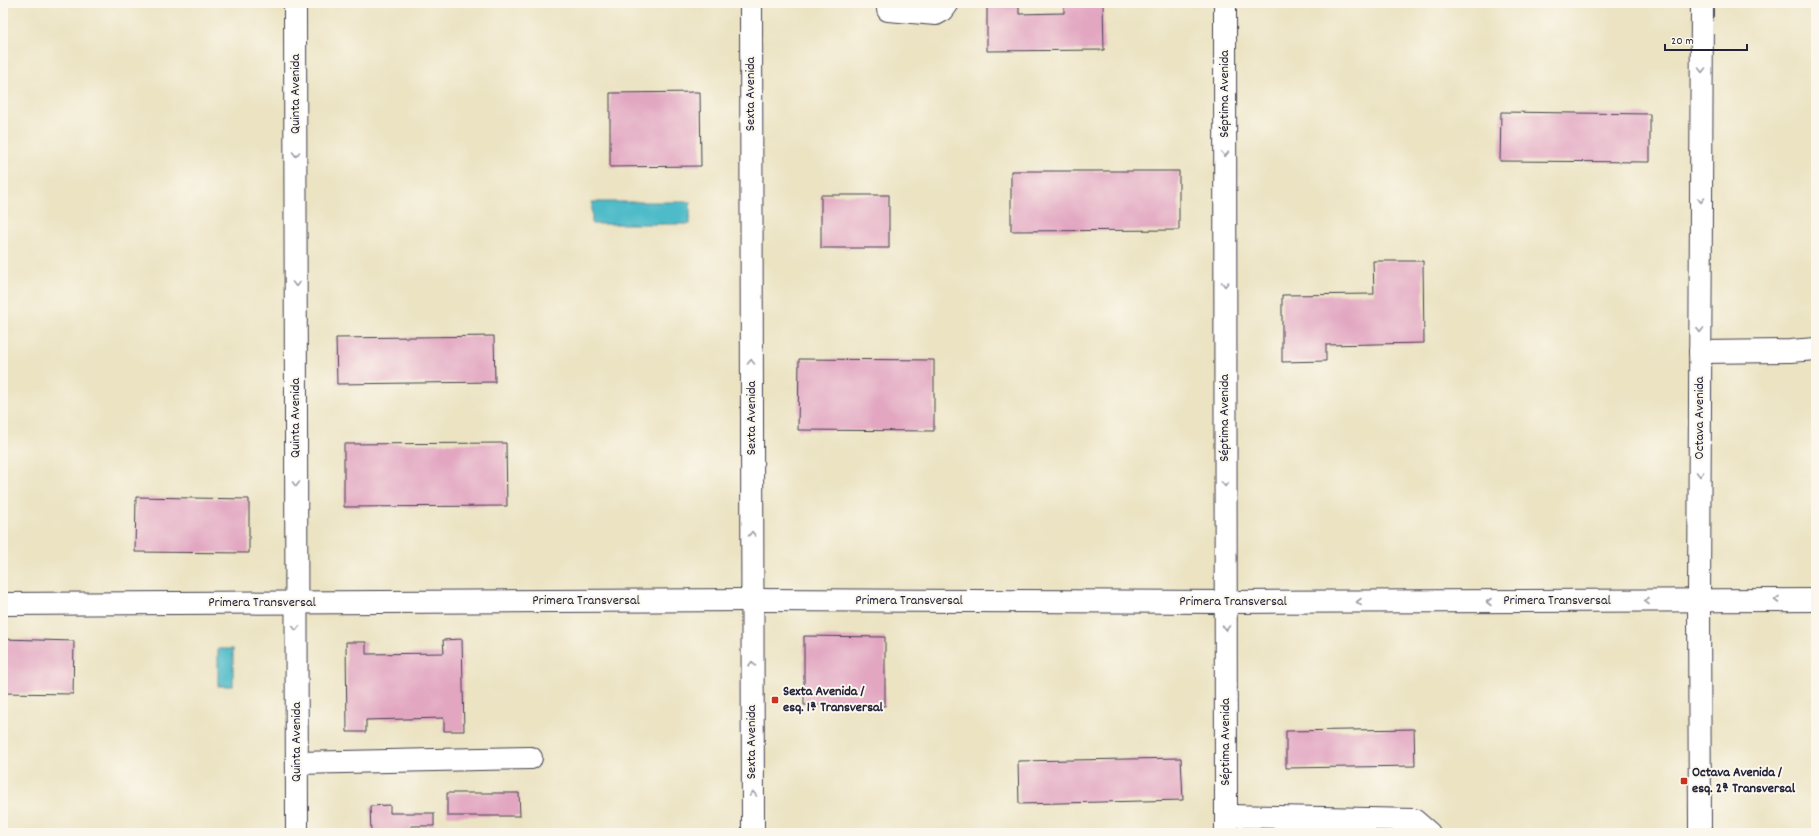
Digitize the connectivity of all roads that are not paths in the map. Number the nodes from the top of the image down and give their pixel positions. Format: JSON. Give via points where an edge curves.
{"nodes":[{"id":1,"x":295,"y":3,"type":"edge"},
{"id":2,"x":751,"y":3,"type":"edge"},
{"id":3,"x":948,"y":3,"type":"edge"},
{"id":4,"x":1224,"y":3,"type":"edge"},
{"id":5,"x":1702,"y":3,"type":"edge"},
{"id":6,"x":888,"y":10,"type":"dead end"},
{"id":7,"x":1816,"y":349,"type":"edge"},
{"id":8,"x":1700,"y":352,"type":"junction"},
{"id":9,"x":752,"y":600,"type":"junction"},
{"id":10,"x":1816,"y":600,"type":"edge"},
{"id":11,"x":1699,"y":601,"type":"junction"},
{"id":12,"x":1226,"y":602,"type":"junction"},
{"id":13,"x":3,"y":604,"type":"edge"},
{"id":14,"x":296,"y":604,"type":"junction"},
{"id":15,"x":531,"y":758,"type":"dead end"},
{"id":16,"x":296,"y":763,"type":"junction"},
{"id":17,"x":1226,"y":824,"type":"edge"},
{"id":18,"x":297,"y":833,"type":"edge"},
{"id":19,"x":753,"y":833,"type":"edge"},
{"id":20,"x":1429,"y":833,"type":"edge"},
{"id":21,"x":1700,"y":833,"type":"edge"}],
"edges":[{"from":1,"to":14,"type":"street","name":"Quinta Avenida","one_way":true},
{"from":9,"to":2,"type":"street","name":"Sexta Avenida","one_way":true},
{"from":3,"to":6,"type":"street","via":[[936,14]]},
{"from":4,"to":12,"type":"street","name":"Séptima Avenida","one_way":true},
{"from":5,"to":8,"type":"street","name":"Octava Avenida","one_way":true},
{"from":7,"to":8,"type":"street"},
{"from":8,"to":11,"type":"street","name":"Octava Avenida","one_way":true},
{"from":9,"to":12,"type":"street","name":"Primera Transversal"},
{"from":9,"to":14,"type":"street","name":"Primera Transversal"},
{"from":19,"to":9,"type":"street","name":"Sexta Avenida","one_way":true},
{"from":10,"to":11,"type":"street","name":"Primera Transversal","one_way":true},
{"from":11,"to":12,"type":"street","name":"Primera Transversal","one_way":true},
{"from":11,"to":21,"type":"street","name":"Octava Avenida"},
{"from":12,"to":17,"type":"street","name":"Séptima Avenida","one_way":true},
{"from":13,"to":14,"type":"street","name":"Primera Transversal"},
{"from":14,"to":16,"type":"street","name":"Quinta Avenida","one_way":true},
{"from":15,"to":16,"type":"street"},
{"from":16,"to":18,"type":"street","name":"Quinta Avenida"},
{"from":17,"to":20,"type":"street","via":[[1414,820]]}]}
